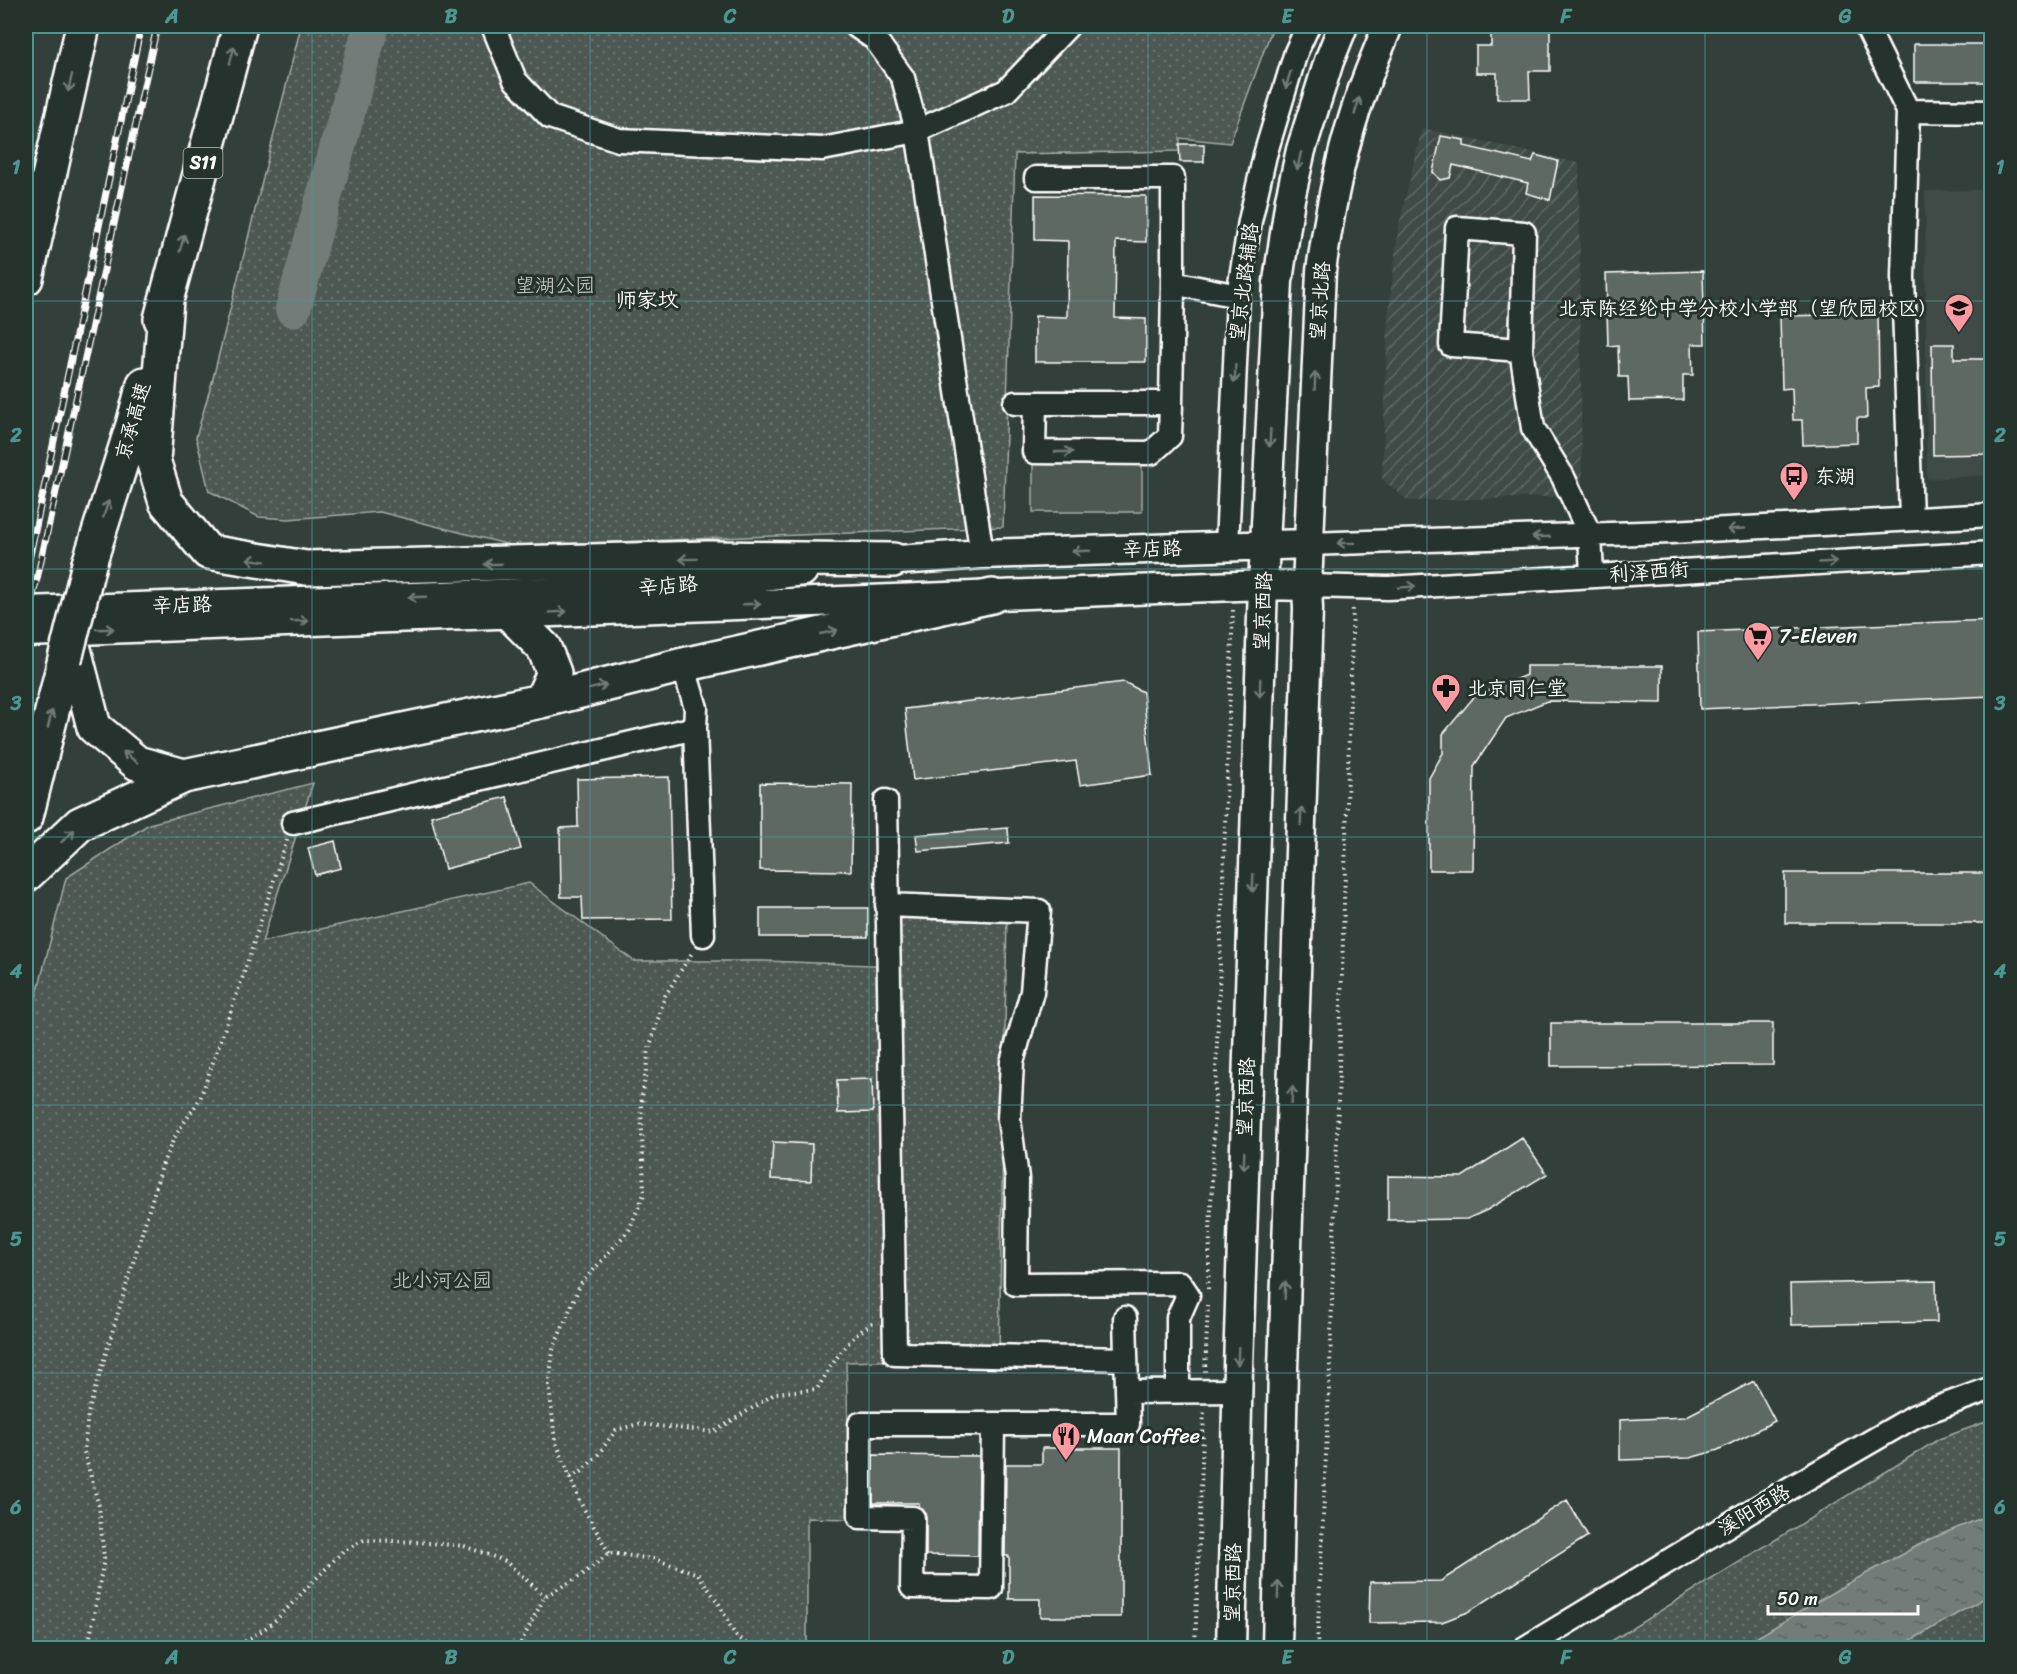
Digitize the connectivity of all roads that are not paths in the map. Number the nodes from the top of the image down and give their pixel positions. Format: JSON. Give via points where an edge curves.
{"nodes":[{"id":1,"x":83,"y":26,"type":"edge"},
{"id":2,"x":240,"y":26,"type":"edge"},
{"id":3,"x":493,"y":26,"type":"edge"},
{"id":4,"x":856,"y":26,"type":"edge"},
{"id":5,"x":1068,"y":26,"type":"edge"},
{"id":6,"x":1308,"y":26,"type":"edge"},
{"id":7,"x":1343,"y":26,"type":"edge"},
{"id":8,"x":1388,"y":26,"type":"edge"},
{"id":9,"x":1866,"y":26,"type":"edge"},
{"id":10,"x":1908,"y":111,"type":"junction"},
{"id":11,"x":1992,"y":112,"type":"edge"},
{"id":12,"x":917,"y":131,"type":"junction"},
{"id":13,"x":1036,"y":178,"type":"dead end"},
{"id":14,"x":32,"y":232,"type":"edge"},
{"id":15,"x":26,"y":278,"type":"edge"},
{"id":16,"x":1173,"y":283,"type":"junction"},
{"id":17,"x":1238,"y":296,"type":"junction"},
{"id":18,"x":166,"y":300,"type":"junction"},
{"id":19,"x":1521,"y":350,"type":"junction"},
{"id":20,"x":1171,"y":403,"type":"junction"},
{"id":21,"x":1992,"y":515,"type":"edge"},
{"id":22,"x":1911,"y":519,"type":"junction"},
{"id":23,"x":1590,"y":535,"type":"junction"},
{"id":24,"x":1308,"y":544,"type":"junction"},
{"id":25,"x":1266,"y":545,"type":"junction"},
{"id":26,"x":1227,"y":546,"type":"junction"},
{"id":27,"x":1992,"y":553,"type":"edge"},
{"id":28,"x":982,"y":554,"type":"junction"},
{"id":29,"x":893,"y":560,"type":"junction"},
{"id":30,"x":1592,"y":575,"type":"junction"},
{"id":31,"x":992,"y":596,"type":"junction"},
{"id":32,"x":1263,"y":598,"type":"junction"},
{"id":33,"x":1307,"y":598,"type":"junction"},
{"id":34,"x":26,"y":611,"type":"edge"},
{"id":35,"x":511,"y":615,"type":"junction"},
{"id":36,"x":26,"y":632,"type":"edge"},
{"id":37,"x":68,"y":649,"type":"junction"},
{"id":38,"x":683,"y":665,"type":"junction"},
{"id":39,"x":542,"y":701,"type":"junction"},
{"id":40,"x":695,"y":728,"type":"junction"},
{"id":41,"x":184,"y":776,"type":"junction"},
{"id":42,"x":886,"y":801,"type":"dead end"},
{"id":43,"x":26,"y":817,"type":"edge"},
{"id":44,"x":293,"y":823,"type":"road end"},
{"id":45,"x":26,"y":875,"type":"edge"},
{"id":46,"x":887,"y":905,"type":"junction"},
{"id":47,"x":703,"y":935,"type":"road end"},
{"id":48,"x":1125,"y":1318,"type":"dead end"},
{"id":49,"x":1126,"y":1359,"type":"junction"},
{"id":50,"x":1992,"y":1388,"type":"edge"},
{"id":51,"x":1178,"y":1391,"type":"junction"},
{"id":52,"x":1237,"y":1391,"type":"junction"},
{"id":53,"x":1127,"y":1392,"type":"junction"},
{"id":54,"x":993,"y":1424,"type":"junction"},
{"id":55,"x":1231,"y":1648,"type":"edge"},
{"id":56,"x":1277,"y":1648,"type":"edge"},
{"id":57,"x":1525,"y":1648,"type":"edge"}],
"edges":[{"from":1,"to":14,"type":"highway","one_way":true},
{"from":18,"to":2,"type":"highway","name":"京承高速","number":"S11","one_way":true},
{"from":3,"to":12,"type":"street","via":[[515,80],[550,117],[619,140],[822,149]]},
{"from":4,"to":12,"type":"street","via":[[875,39],[903,78]]},
{"from":5,"to":12,"type":"street","via":[[1006,91]]},
{"from":6,"to":17,"type":"street","name":"望京北路辅路","one_way":true,"via":[[1296,52],[1266,155]]},
{"from":7,"to":25,"type":"main road","one_way":true,"via":[[1301,150],[1284,237],[1278,281]]},
{"from":24,"to":8,"type":"main road","name":"望京北路","one_way":true,"via":[[1326,235],[1360,96]]},
{"from":9,"to":10,"type":"street"},
{"from":10,"to":11,"type":"street"},
{"from":10,"to":22,"type":"street","via":[[1903,277]]},
{"from":12,"to":28,"type":"street"},
{"from":13,"to":16,"type":"street","via":[[1173,178]]},
{"from":14,"to":15,"type":"highway"},
{"from":16,"to":17,"type":"street"},
{"from":16,"to":20,"type":"street"},
{"from":17,"to":26,"type":"street","name":"望京北路辅路","one_way":true},
{"from":29,"to":18,"type":"highway","one_way":true,"via":[[708,558],[306,568],[208,552],[166,502],[153,460]]},
{"from":37,"to":18,"type":"highway","name":"京承高速","number":"S11","one_way":true,"bridge":true},
{"from":19,"to":19,"type":"street","via":[[1524,233],[1457,228],[1451,345]]},
{"from":19,"to":23,"type":"street","via":[[1533,428],[1563,477]]},
{"from":20,"to":20,"type":"street","one_way":true,"via":[[1025,403],[1034,452],[1139,453],[1151,453],[1170,436]]},
{"from":21,"to":22,"type":"street","name":"利泽西街"},
{"from":22,"to":23,"type":"street","name":"利泽西街","one_way":true},
{"from":23,"to":24,"type":"street","name":"利泽西街","one_way":true},
{"from":23,"to":30,"type":"street"},
{"from":24,"to":25,"type":"main road","name":"辛店路"},
{"from":24,"to":33,"type":"main road","name":"望京北路"},
{"from":25,"to":26,"type":"main road","name":"辛店路"},
{"from":25,"to":32,"type":"main road","name":"望京西路"},
{"from":26,"to":28,"type":"main road","name":"辛店路","one_way":true},
{"from":30,"to":27,"type":"street","name":"利泽西街","one_way":true},
{"from":28,"to":29,"type":"main road","name":"辛店路"},
{"from":29,"to":34,"type":"main road","name":"辛店路","one_way":true,"via":[[662,588]]},
{"from":33,"to":30,"type":"street","name":"利泽西街","one_way":true,"via":[[1354,597],[1388,588]]},
{"from":31,"to":32,"type":"main road","name":"辛店路","via":[[1229,603]]},
{"from":35,"to":31,"type":"main road","name":"辛店路","one_way":true},
{"from":38,"to":31,"type":"highway","one_way":true},
{"from":32,"to":33,"type":"main road","name":"辛店路"},
{"from":32,"to":52,"type":"main road","name":"望京西路","one_way":true},
{"from":56,"to":33,"type":"main road","one_way":true},
{"from":36,"to":35,"type":"main road","name":"辛店路","one_way":true},
{"from":35,"to":39,"type":"highway","via":[[544,648],[554,673]]},
{"from":41,"to":37,"type":"highway","one_way":true,"via":[[136,763],[94,727]]},
{"from":43,"to":37,"type":"highway","name":"京承高速","number":"S11","one_way":true},
{"from":39,"to":38,"type":"highway","one_way":true},
{"from":38,"to":40,"type":"street","via":[[696,708]]},
{"from":39,"to":41,"type":"highway"},
{"from":40,"to":44,"type":"street"},
{"from":40,"to":47,"type":"street"},
{"from":45,"to":41,"type":"highway","one_way":true,"via":[[81,824]]},
{"from":42,"to":46,"type":"street"},
{"from":46,"to":49,"type":"street","via":[[895,1354]]},
{"from":46,"to":51,"type":"street","via":[[1039,911],[1032,993],[1012,1062],[1009,1119],[1017,1178],[1016,1284],[1180,1283],[1188,1294],[1178,1318]]},
{"from":48,"to":49,"type":"street"},
{"from":49,"to":53,"type":"street"},
{"from":50,"to":57,"type":"street","name":"溪阳西路","via":[[1915,1416]]},
{"from":51,"to":52,"type":"street"},
{"from":51,"to":53,"type":"street"},
{"from":52,"to":55,"type":"main road","name":"望京西路"},
{"from":53,"to":54,"type":"street","via":[[1128,1424]]},
{"from":54,"to":54,"type":"street","via":[[860,1424],[860,1517],[913,1518],[912,1587],[991,1588]]}]}
